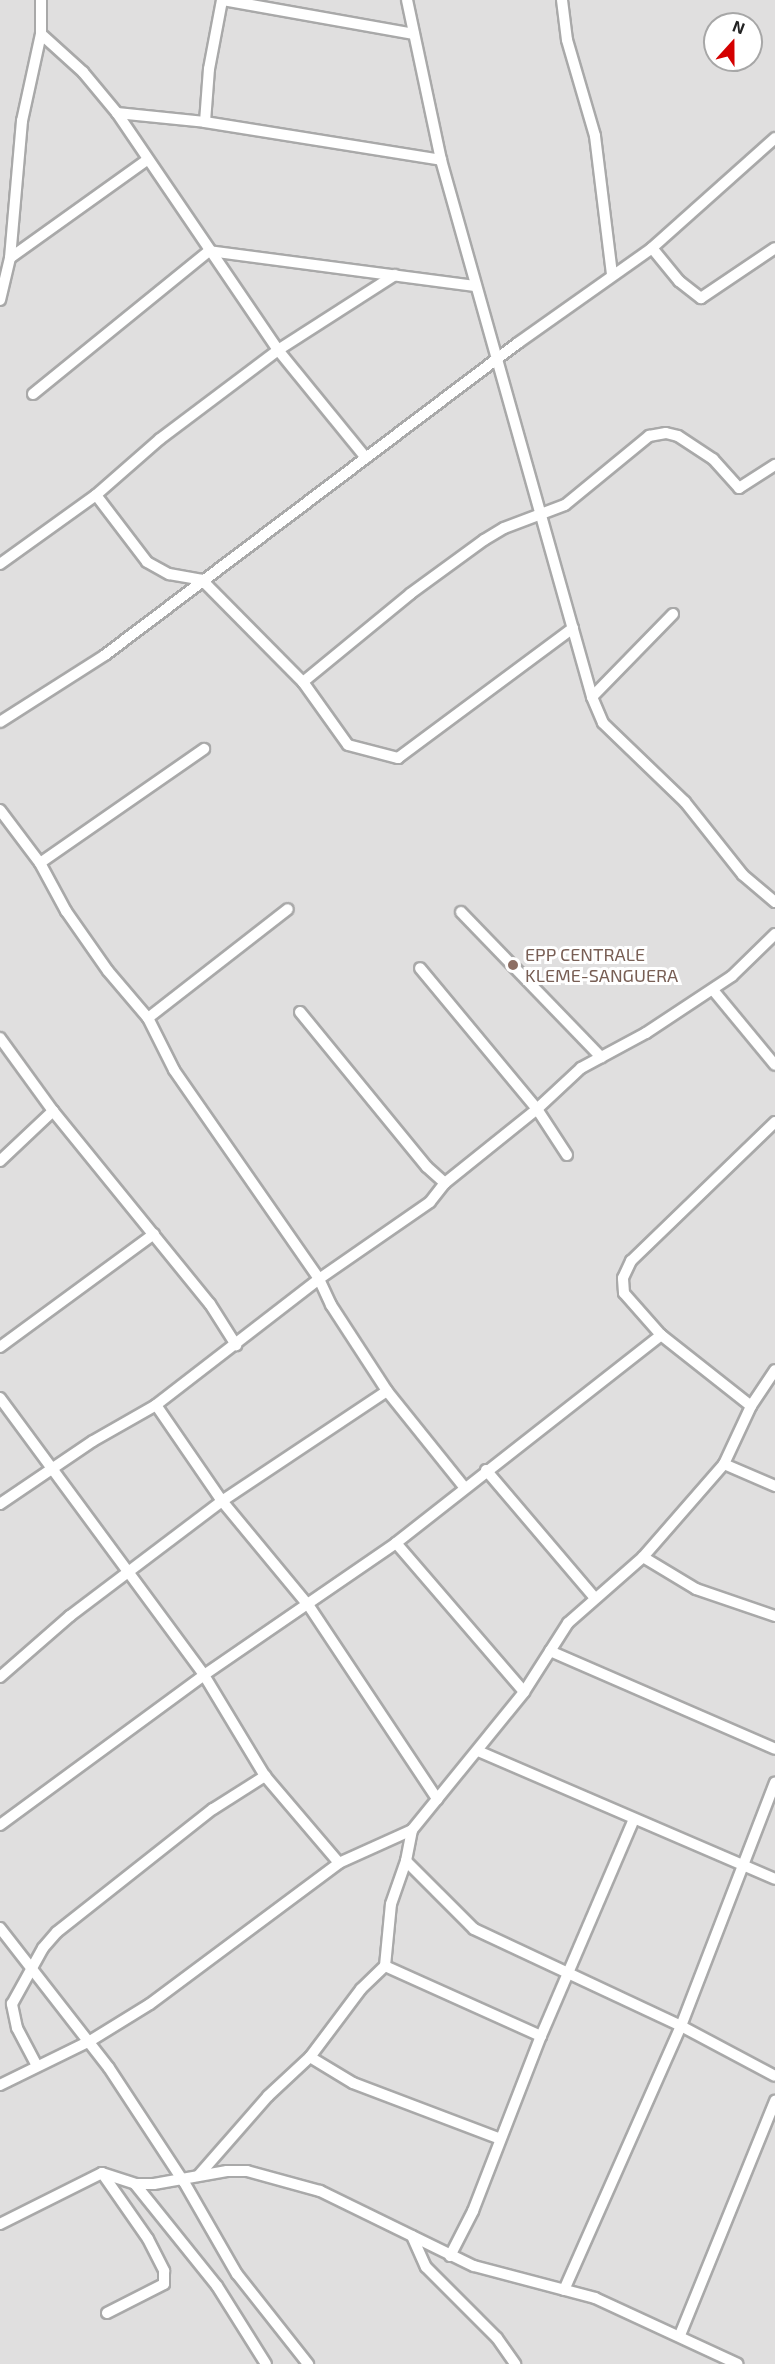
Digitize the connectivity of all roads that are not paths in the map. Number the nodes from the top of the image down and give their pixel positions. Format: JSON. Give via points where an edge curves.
{"nodes":[{"id":1,"x":40,"y":0,"type":"edge"},
{"id":2,"x":222,"y":0,"type":"edge"},
{"id":3,"x":407,"y":0,"type":"edge"},
{"id":4,"x":562,"y":0,"type":"edge"},
{"id":5,"x":41,"y":34,"type":"junction"},
{"id":6,"x":414,"y":34,"type":"junction"},
{"id":7,"x":117,"y":113,"type":"junction"},
{"id":8,"x":205,"y":122,"type":"junction"},
{"id":9,"x":775,"y":138,"type":"edge"},
{"id":10,"x":147,"y":160,"type":"junction"},
{"id":11,"x":441,"y":160,"type":"junction"},
{"id":12,"x":652,"y":248,"type":"junction"},
{"id":13,"x":775,"y":248,"type":"edge"},
{"id":14,"x":209,"y":250,"type":"junction"},
{"id":15,"x":10,"y":258,"type":"junction"},
{"id":16,"x":395,"y":275,"type":"junction"},
{"id":17,"x":612,"y":275,"type":"junction"},
{"id":18,"x":476,"y":286,"type":"junction"},
{"id":19,"x":0,"y":300,"type":"edge"},
{"id":20,"x":278,"y":350,"type":"junction"},
{"id":21,"x":500,"y":361,"type":"junction"},
{"id":22,"x":33,"y":394,"type":"dead end"},
{"id":23,"x":366,"y":458,"type":"junction"},
{"id":24,"x":775,"y":465,"type":"edge"},
{"id":25,"x":96,"y":495,"type":"junction"},
{"id":26,"x":539,"y":513,"type":"junction"},
{"id":27,"x":0,"y":564,"type":"edge"},
{"id":28,"x":202,"y":580,"type":"junction"},
{"id":29,"x":673,"y":614,"type":"dead end"},
{"id":30,"x":573,"y":628,"type":"junction"},
{"id":31,"x":303,"y":682,"type":"junction"},
{"id":32,"x":592,"y":697,"type":"junction"},
{"id":33,"x":0,"y":722,"type":"edge"},
{"id":34,"x":204,"y":748,"type":"dead end"},
{"id":35,"x":0,"y":810,"type":"edge"},
{"id":36,"x":40,"y":863,"type":"junction"},
{"id":37,"x":775,"y":902,"type":"edge"},
{"id":38,"x":288,"y":909,"type":"dead end"},
{"id":39,"x":461,"y":912,"type":"dead end"},
{"id":40,"x":775,"y":934,"type":"edge"},
{"id":41,"x":420,"y":968,"type":"dead end"},
{"id":42,"x":713,"y":990,"type":"junction"},
{"id":43,"x":300,"y":1012,"type":"dead end"},
{"id":44,"x":148,"y":1018,"type":"junction"},
{"id":45,"x":0,"y":1038,"type":"edge"},
{"id":46,"x":601,"y":1057,"type":"junction"},
{"id":47,"x":775,"y":1065,"type":"edge"},
{"id":48,"x":537,"y":1110,"type":"junction"},
{"id":49,"x":53,"y":1111,"type":"junction"},
{"id":50,"x":775,"y":1122,"type":"edge"},
{"id":51,"x":567,"y":1155,"type":"dead end"},
{"id":52,"x":0,"y":1161,"type":"edge"},
{"id":53,"x":445,"y":1183,"type":"junction"},
{"id":54,"x":154,"y":1234,"type":"junction"},
{"id":55,"x":319,"y":1279,"type":"junction"},
{"id":56,"x":661,"y":1335,"type":"junction"},
{"id":57,"x":236,"y":1345,"type":"junction"},
{"id":58,"x":0,"y":1347,"type":"edge"},
{"id":59,"x":775,"y":1370,"type":"edge"},
{"id":60,"x":387,"y":1391,"type":"junction"},
{"id":61,"x":0,"y":1398,"type":"edge"},
{"id":62,"x":156,"y":1405,"type":"junction"},
{"id":63,"x":751,"y":1406,"type":"junction"},
{"id":64,"x":724,"y":1464,"type":"junction"},
{"id":65,"x":51,"y":1470,"type":"junction"},
{"id":66,"x":486,"y":1470,"type":"junction"},
{"id":67,"x":775,"y":1486,"type":"edge"},
{"id":68,"x":465,"y":1488,"type":"junction"},
{"id":69,"x":222,"y":1501,"type":"junction"},
{"id":70,"x":0,"y":1504,"type":"edge"},
{"id":71,"x":396,"y":1543,"type":"junction"},
{"id":72,"x":643,"y":1557,"type":"junction"},
{"id":73,"x":130,"y":1571,"type":"junction"},
{"id":74,"x":595,"y":1598,"type":"junction"},
{"id":75,"x":309,"y":1605,"type":"junction"},
{"id":76,"x":775,"y":1616,"type":"edge"},
{"id":77,"x":550,"y":1651,"type":"junction"},
{"id":78,"x":204,"y":1675,"type":"junction"},
{"id":79,"x":0,"y":1677,"type":"edge"},
{"id":80,"x":524,"y":1692,"type":"junction"},
{"id":81,"x":775,"y":1749,"type":"edge"},
{"id":82,"x":478,"y":1751,"type":"junction"},
{"id":83,"x":265,"y":1776,"type":"junction"},
{"id":84,"x":775,"y":1782,"type":"edge"},
{"id":85,"x":438,"y":1799,"type":"junction"},
{"id":86,"x":634,"y":1819,"type":"junction"},
{"id":87,"x":0,"y":1825,"type":"edge"},
{"id":88,"x":412,"y":1830,"type":"junction"},
{"id":89,"x":406,"y":1861,"type":"junction"},
{"id":90,"x":339,"y":1863,"type":"junction"},
{"id":91,"x":740,"y":1865,"type":"junction"},
{"id":92,"x":775,"y":1879,"type":"edge"},
{"id":93,"x":0,"y":1928,"type":"edge"},
{"id":94,"x":385,"y":1966,"type":"junction"},
{"id":95,"x":29,"y":1968,"type":"junction"},
{"id":96,"x":568,"y":1973,"type":"junction"},
{"id":97,"x":681,"y":2026,"type":"junction"},
{"id":98,"x":541,"y":2036,"type":"junction"},
{"id":99,"x":90,"y":2041,"type":"junction"},
{"id":100,"x":310,"y":2057,"type":"junction"},
{"id":101,"x":36,"y":2064,"type":"junction"},
{"id":102,"x":775,"y":2076,"type":"edge"},
{"id":103,"x":0,"y":2085,"type":"edge"},
{"id":104,"x":775,"y":2101,"type":"edge"},
{"id":105,"x":498,"y":2138,"type":"junction"},
{"id":106,"x":102,"y":2173,"type":"junction"},
{"id":107,"x":198,"y":2176,"type":"junction"},
{"id":108,"x":184,"y":2182,"type":"junction"},
{"id":109,"x":135,"y":2184,"type":"junction"},
{"id":110,"x":0,"y":2224,"type":"edge"},
{"id":111,"x":412,"y":2236,"type":"junction"},
{"id":112,"x":450,"y":2256,"type":"junction"},
{"id":113,"x":564,"y":2290,"type":"junction"},
{"id":114,"x":107,"y":2313,"type":"dead end"},
{"id":115,"x":680,"y":2335,"type":"junction"},
{"id":116,"x":266,"y":2364,"type":"edge"},
{"id":117,"x":308,"y":2364,"type":"edge"},
{"id":118,"x":515,"y":2364,"type":"edge"},
{"id":119,"x":738,"y":2364,"type":"edge"}],
"edges":[{"from":1,"to":5,"type":"street"},
{"from":2,"to":6,"type":"street"},
{"from":2,"to":8,"type":"street","via":[[209,69]]},
{"from":3,"to":6,"type":"street"},
{"from":4,"to":17,"type":"street","via":[[567,40],[595,136]]},
{"from":5,"to":7,"type":"street","via":[[83,72]]},
{"from":5,"to":15,"type":"street","via":[[22,121]]},
{"from":6,"to":11,"type":"street"},
{"from":7,"to":8,"type":"street"},
{"from":7,"to":10,"type":"street"},
{"from":8,"to":11,"type":"street"},
{"from":9,"to":12,"type":"street"},
{"from":10,"to":14,"type":"street"},
{"from":10,"to":15,"type":"street"},
{"from":11,"to":18,"type":"street"},
{"from":12,"to":13,"type":"street","via":[[679,281],[702,298]]},
{"from":12,"to":17,"type":"street"},
{"from":14,"to":16,"type":"street"},
{"from":14,"to":20,"type":"street"},
{"from":14,"to":22,"type":"street"},
{"from":15,"to":19,"type":"street"},
{"from":16,"to":18,"type":"street"},
{"from":16,"to":20,"type":"street"},
{"from":17,"to":21,"type":"street"},
{"from":18,"to":21,"type":"street"},
{"from":20,"to":23,"type":"street"},
{"from":20,"to":25,"type":"street","via":[[160,439]]},
{"from":21,"to":23,"type":"street"},
{"from":21,"to":26,"type":"street"},
{"from":23,"to":28,"type":"street"},
{"from":24,"to":26,"type":"street","via":[[739,488],[713,459],[687,442],[666,433],[649,436],[565,505]]},
{"from":25,"to":27,"type":"street","via":[[12,551]]},
{"from":25,"to":28,"type":"street","via":[[147,562],[169,574]]},
{"from":26,"to":30,"type":"street"},
{"from":26,"to":31,"type":"street","via":[[484,540],[410,594]]},
{"from":28,"to":31,"type":"street"},
{"from":28,"to":33,"type":"street","via":[[105,655]]},
{"from":29,"to":32,"type":"street"},
{"from":30,"to":31,"type":"street","via":[[398,758],[348,745]]},
{"from":30,"to":32,"type":"street"},
{"from":32,"to":37,"type":"street","via":[[603,723],[685,802],[743,875]]},
{"from":34,"to":36,"type":"street"},
{"from":35,"to":36,"type":"street"},
{"from":36,"to":44,"type":"street","via":[[66,911],[108,971]]},
{"from":38,"to":44,"type":"street"},
{"from":39,"to":46,"type":"street"},
{"from":40,"to":42,"type":"street"},
{"from":41,"to":48,"type":"street"},
{"from":42,"to":46,"type":"street"},
{"from":42,"to":47,"type":"street"},
{"from":43,"to":53,"type":"street","via":[[427,1167]]},
{"from":44,"to":55,"type":"street","via":[[174,1070]]},
{"from":45,"to":49,"type":"street"},
{"from":46,"to":48,"type":"street","via":[[581,1068]]},
{"from":48,"to":51,"type":"street"},
{"from":48,"to":53,"type":"street"},
{"from":49,"to":52,"type":"street"},
{"from":49,"to":54,"type":"street"},
{"from":50,"to":56,"type":"street","via":[[626,1268],[624,1293]]},
{"from":53,"to":55,"type":"street","via":[[430,1202],[359,1255]]},
{"from":54,"to":57,"type":"street","via":[[210,1304]]},
{"from":54,"to":58,"type":"street"},
{"from":55,"to":57,"type":"street"},
{"from":55,"to":60,"type":"street","via":[[331,1305]]},
{"from":56,"to":63,"type":"street"},
{"from":56,"to":66,"type":"street"},
{"from":57,"to":62,"type":"street"},
{"from":59,"to":63,"type":"street"},
{"from":60,"to":68,"type":"street"},
{"from":60,"to":69,"type":"street"},
{"from":61,"to":65,"type":"street"},
{"from":62,"to":65,"type":"street"},
{"from":62,"to":69,"type":"street"},
{"from":63,"to":64,"type":"street"},
{"from":64,"to":67,"type":"street"},
{"from":64,"to":72,"type":"street"},
{"from":65,"to":70,"type":"street"},
{"from":65,"to":73,"type":"street"},
{"from":66,"to":68,"type":"street"},
{"from":66,"to":74,"type":"street"},
{"from":68,"to":71,"type":"street"},
{"from":69,"to":73,"type":"street"},
{"from":69,"to":75,"type":"street"},
{"from":71,"to":75,"type":"street"},
{"from":71,"to":80,"type":"street"},
{"from":72,"to":74,"type":"street"},
{"from":72,"to":76,"type":"street","via":[[696,1589]]},
{"from":73,"to":78,"type":"street"},
{"from":73,"to":79,"type":"street"},
{"from":74,"to":77,"type":"street","via":[[568,1623]]},
{"from":75,"to":78,"type":"street"},
{"from":75,"to":85,"type":"street"},
{"from":77,"to":80,"type":"street"},
{"from":77,"to":81,"type":"street"},
{"from":78,"to":83,"type":"street"},
{"from":78,"to":87,"type":"street"},
{"from":80,"to":82,"type":"street"},
{"from":82,"to":85,"type":"street"},
{"from":82,"to":86,"type":"street"},
{"from":83,"to":90,"type":"street"},
{"from":83,"to":95,"type":"street","via":[[213,1809],[57,1932]]},
{"from":84,"to":91,"type":"street"},
{"from":85,"to":88,"type":"street"},
{"from":86,"to":91,"type":"street"},
{"from":86,"to":96,"type":"street"},
{"from":88,"to":89,"type":"street"},
{"from":88,"to":90,"type":"street"},
{"from":89,"to":94,"type":"street","via":[[391,1904]]},
{"from":89,"to":96,"type":"street","via":[[474,1929]]},
{"from":90,"to":99,"type":"street","via":[[150,2004]]},
{"from":91,"to":92,"type":"street"},
{"from":91,"to":97,"type":"street"},
{"from":93,"to":95,"type":"street"},
{"from":94,"to":98,"type":"street"},
{"from":94,"to":100,"type":"street","via":[[354,1997]]},
{"from":95,"to":99,"type":"street"},
{"from":95,"to":101,"type":"street","via":[[15,1994],[12,2015]]},
{"from":96,"to":97,"type":"street"},
{"from":96,"to":98,"type":"street"},
{"from":97,"to":102,"type":"street"},
{"from":97,"to":113,"type":"street"},
{"from":98,"to":105,"type":"street"},
{"from":99,"to":101,"type":"street"},
{"from":99,"to":108,"type":"street"},
{"from":100,"to":105,"type":"street","via":[[353,2083]]},
{"from":100,"to":107,"type":"street","via":[[268,2096]]},
{"from":101,"to":103,"type":"street"},
{"from":104,"to":115,"type":"street"},
{"from":105,"to":112,"type":"street","via":[[473,2211]]},
{"from":106,"to":109,"type":"street"},
{"from":106,"to":110,"type":"street"},
{"from":106,"to":114,"type":"street","via":[[148,2239],[164,2271],[164,2284]]},
{"from":107,"to":108,"type":"street"},
{"from":107,"to":111,"type":"street","via":[[247,2171],[292,2183],[320,2191]]},
{"from":108,"to":109,"type":"street"},
{"from":108,"to":117,"type":"street","via":[[237,2274]]},
{"from":109,"to":116,"type":"street","via":[[217,2286]]},
{"from":111,"to":112,"type":"street"},
{"from":111,"to":118,"type":"street","via":[[426,2267],[497,2338]]},
{"from":112,"to":113,"type":"street","via":[[509,2278]]},
{"from":113,"to":115,"type":"street","via":[[595,2298],[643,2323]]},
{"from":115,"to":119,"type":"street"}]}
